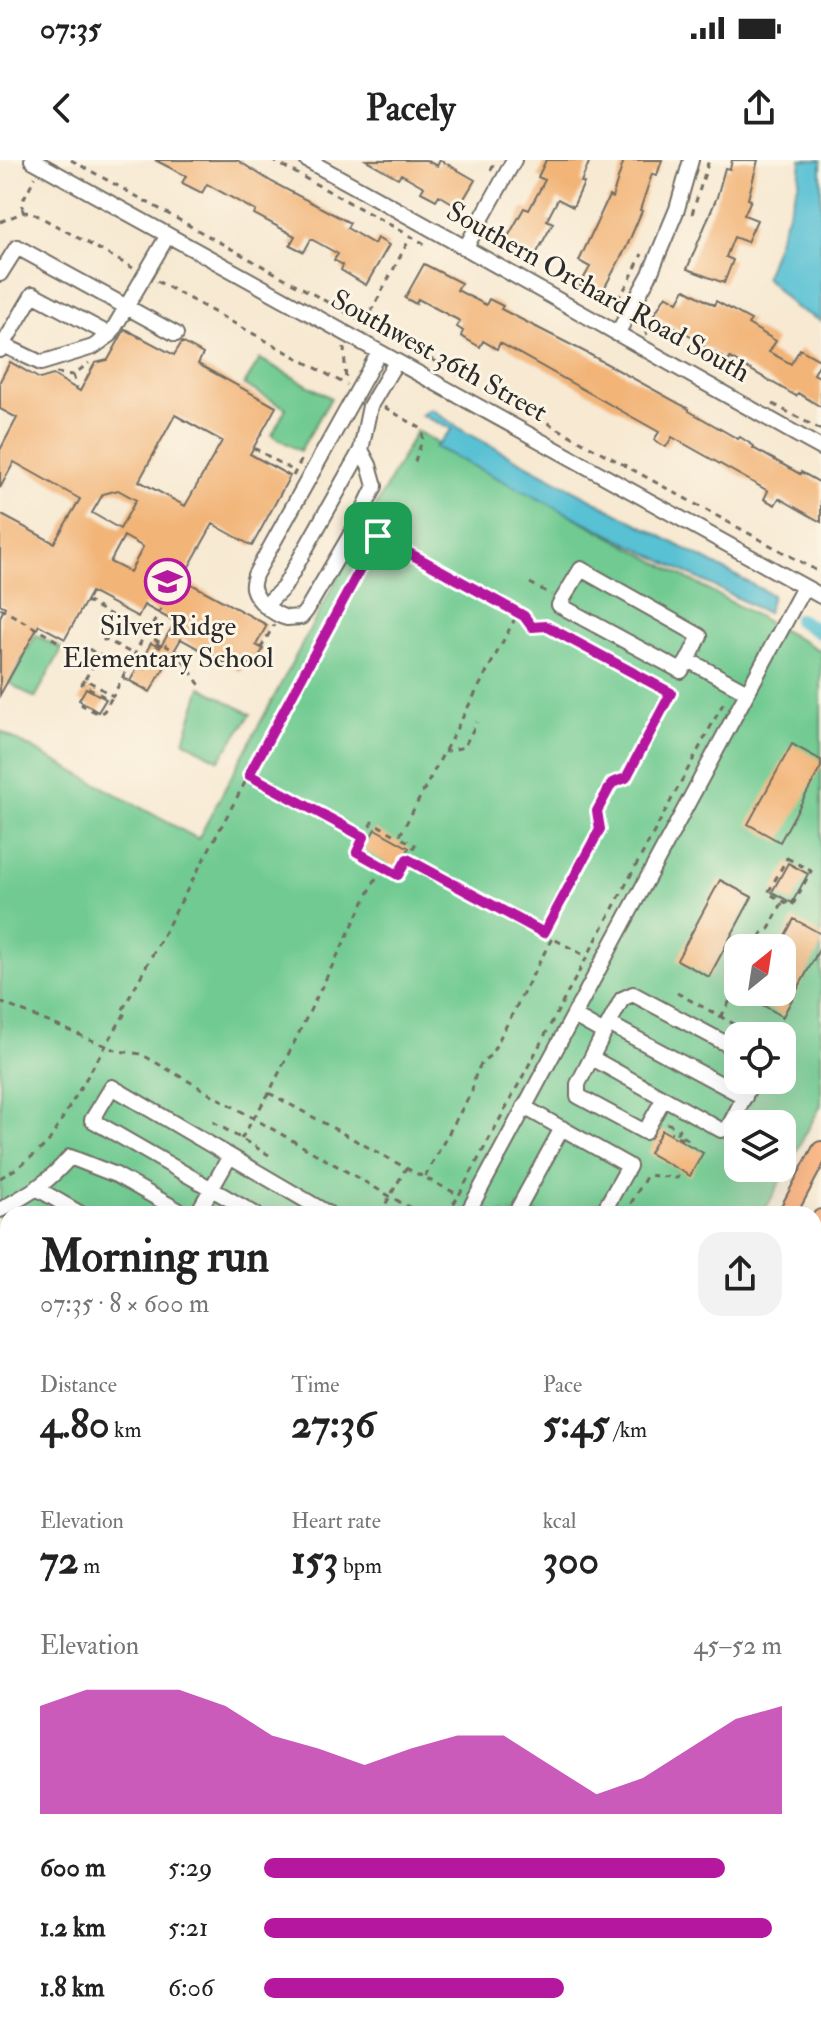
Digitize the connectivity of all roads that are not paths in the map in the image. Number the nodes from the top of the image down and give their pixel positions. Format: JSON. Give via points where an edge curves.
{"nodes":[{"id":1,"x":307,"y":160,"type":"edge"},
{"id":2,"x":514,"y":160,"type":"edge"},
{"id":3,"x":691,"y":160,"type":"edge"},
{"id":4,"x":37,"y":163,"type":"edge"},
{"id":5,"x":168,"y":235,"type":"junction"},
{"id":6,"x":466,"y":247,"type":"junction"},
{"id":7,"x":0,"y":274,"type":"edge"},
{"id":8,"x":126,"y":307,"type":"junction"},
{"id":9,"x":117,"y":332,"type":"junction"},
{"id":10,"x":176,"y":334,"type":"dead end"},
{"id":11,"x":617,"y":334,"type":"junction"},
{"id":12,"x":1,"y":347,"type":"edge"},
{"id":13,"x":379,"y":352,"type":"junction"},
{"id":14,"x":396,"y":362,"type":"junction"},
{"id":15,"x":821,"y":448,"type":"edge"},
{"id":16,"x":361,"y":450,"type":"junction"},
{"id":17,"x":804,"y":587,"type":"junction"},
{"id":18,"x":821,"y":596,"type":"edge"},
{"id":19,"x":265,"y":606,"type":"junction"},
{"id":20,"x":688,"y":660,"type":"junction"},
{"id":21,"x":747,"y":692,"type":"junction"},
{"id":22,"x":574,"y":1016,"type":"junction"},
{"id":23,"x":607,"y":1029,"type":"junction"},
{"id":24,"x":724,"y":1043,"type":"edge"},
{"id":25,"x":592,"y":1058,"type":"junction"},
{"id":26,"x":746,"y":1094,"type":"edge"},
{"id":27,"x":745,"y":1097,"type":"junction"},
{"id":28,"x":664,"y":1098,"type":"junction"},
{"id":29,"x":524,"y":1107,"type":"junction"},
{"id":30,"x":562,"y":1128,"type":"junction"},
{"id":31,"x":821,"y":1150,"type":"edge"},
{"id":32,"x":230,"y":1156,"type":"junction"},
{"id":33,"x":38,"y":1189,"type":"junction"},
{"id":34,"x":211,"y":1189,"type":"junction"},
{"id":35,"x":7,"y":1206,"type":"edge"},
{"id":36,"x":67,"y":1206,"type":"edge"},
{"id":37,"x":171,"y":1206,"type":"edge"},
{"id":38,"x":201,"y":1206,"type":"edge"},
{"id":39,"x":241,"y":1206,"type":"edge"},
{"id":40,"x":315,"y":1206,"type":"edge"},
{"id":41,"x":471,"y":1206,"type":"edge"},
{"id":42,"x":519,"y":1206,"type":"edge"},
{"id":43,"x":606,"y":1206,"type":"edge"},
{"id":44,"x":791,"y":1206,"type":"edge"}],
"edges":[{"from":1,"to":6,"type":"street","name":"Southern Orchard Road South"},
{"from":2,"to":6,"type":"street"},
{"from":3,"to":11,"type":"street","via":[[650,274]]},
{"from":4,"to":5,"type":"street","name":"Southwest 36th Street"},
{"from":5,"to":8,"type":"street"},
{"from":5,"to":13,"type":"street","name":"Southwest 36th Street"},
{"from":6,"to":11,"type":"street","name":"Southern Orchard Road South"},
{"from":7,"to":8,"type":"street","via":[[17,247]]},
{"from":8,"to":9,"type":"street"},
{"from":8,"to":10,"type":"street"},
{"from":9,"to":12,"type":"street","via":[[93,347],[41,363]]},
{"from":9,"to":12,"type":"street","via":[[33,294]]},
{"from":11,"to":15,"type":"street","name":"Southern Orchard Road South"},
{"from":13,"to":14,"type":"street","name":"Southwest 36th Street"},
{"from":13,"to":19,"type":"street","via":[[255,575],[254,592]]},
{"from":14,"to":16,"type":"street","via":[[374,399]]},
{"from":14,"to":17,"type":"street","name":"Southwest 36th Street"},
{"from":16,"to":19,"type":"street","via":[[284,587]]},
{"from":16,"to":19,"type":"street","via":[[375,486],[306,611],[288,618]]},
{"from":17,"to":18,"type":"street","name":"Southwest 36th Street"},
{"from":17,"to":21,"type":"street"},
{"from":20,"to":20,"type":"street","via":[[700,636],[581,569],[559,605],[681,671]]},
{"from":20,"to":21,"type":"street"},
{"from":21,"to":22,"type":"street"},
{"from":22,"to":23,"type":"street"},
{"from":22,"to":29,"type":"street"},
{"from":23,"to":24,"type":"street","via":[[622,999],[633,994]]},
{"from":23,"to":25,"type":"street"},
{"from":23,"to":27,"type":"street"},
{"from":25,"to":28,"type":"street"},
{"from":25,"to":28,"type":"street","via":[[578,1084],[578,1096],[645,1132]]},
{"from":26,"to":27,"type":"street"},
{"from":27,"to":28,"type":"street","via":[[728,1128],[721,1130]]},
{"from":29,"to":30,"type":"street"},
{"from":29,"to":41,"type":"street"},
{"from":30,"to":42,"type":"street"},
{"from":30,"to":43,"type":"street","via":[[629,1166]]},
{"from":31,"to":44,"type":"main road"},
{"from":32,"to":34,"type":"street"},
{"from":32,"to":34,"type":"street","via":[[112,1087],[92,1120]]},
{"from":32,"to":40,"type":"street"},
{"from":33,"to":35,"type":"street"},
{"from":33,"to":36,"type":"street"},
{"from":33,"to":37,"type":"street","via":[[70,1157]]},
{"from":34,"to":38,"type":"street"},
{"from":34,"to":39,"type":"street"}]}
